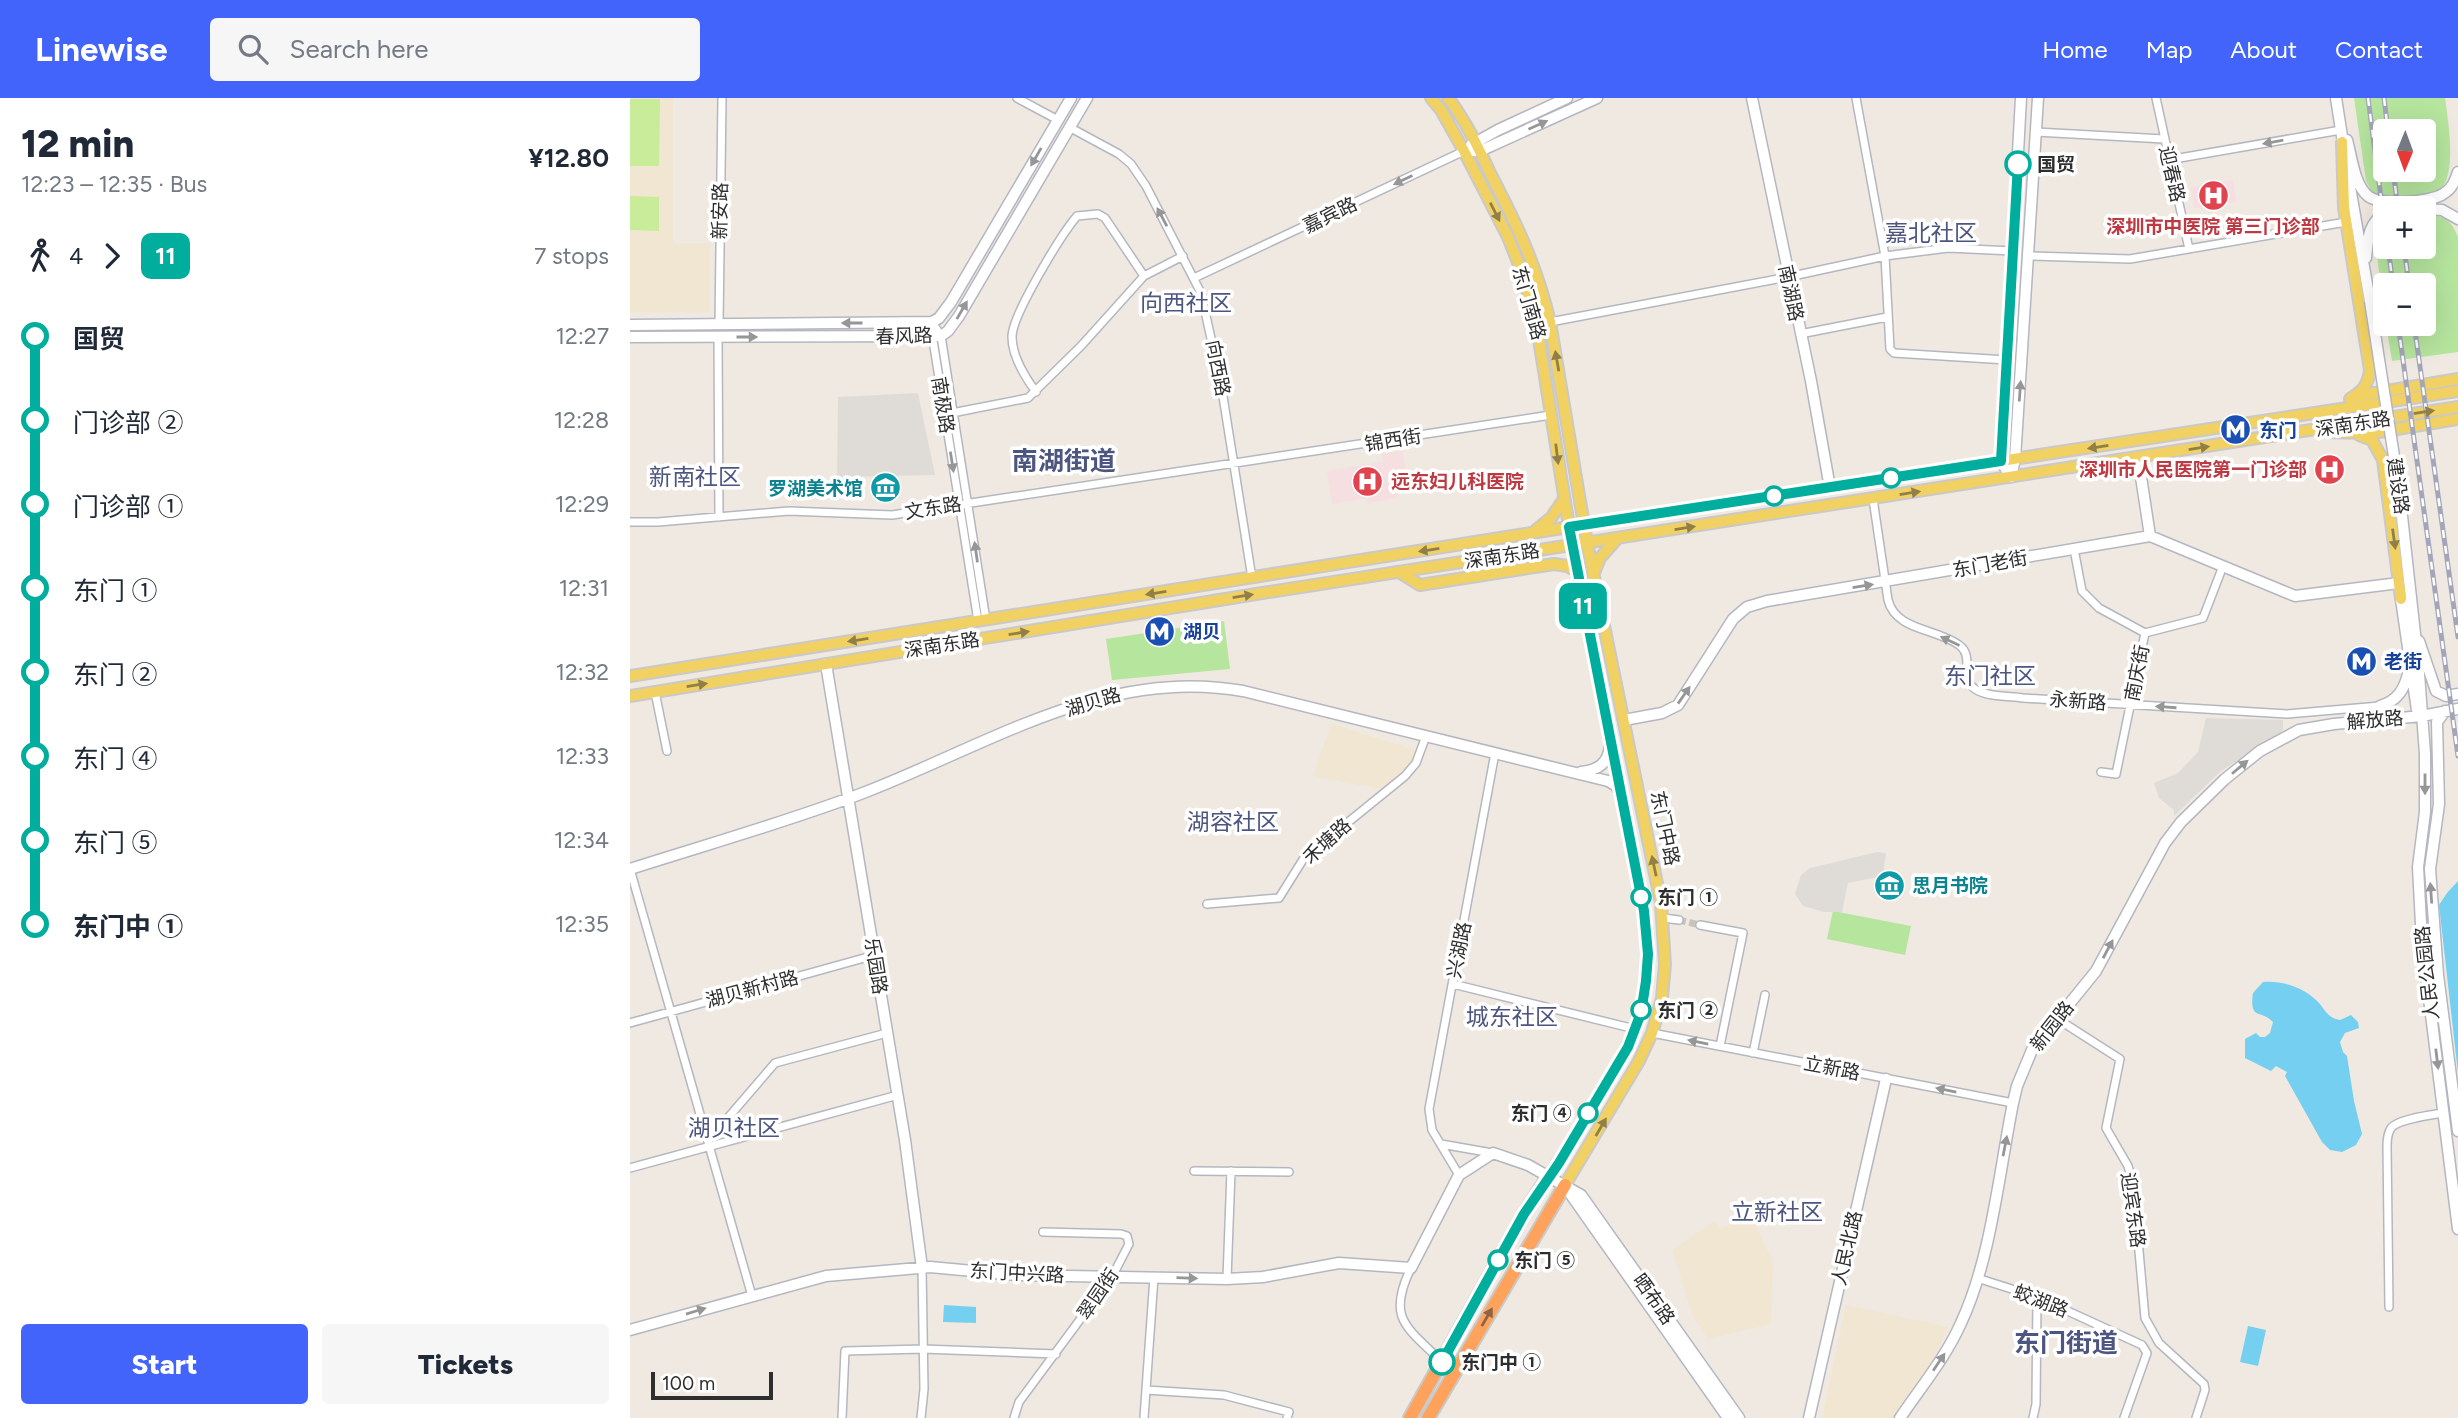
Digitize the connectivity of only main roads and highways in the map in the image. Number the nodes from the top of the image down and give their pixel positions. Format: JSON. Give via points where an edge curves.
{"nodes":[{"id":1,"x":1431,"y":98,"type":"edge"},
{"id":2,"x":1448,"y":98,"type":"edge"},
{"id":3,"x":2343,"y":142,"type":"road end"},
{"id":4,"x":2458,"y":379,"type":"edge"},
{"id":5,"x":2458,"y":391,"type":"edge"},
{"id":6,"x":2350,"y":399,"type":"junction"},
{"id":7,"x":2458,"y":407,"type":"edge"},
{"id":8,"x":2311,"y":414,"type":"junction"},
{"id":9,"x":2458,"y":419,"type":"edge"},
{"id":10,"x":2307,"y":431,"type":"junction"},
{"id":11,"x":2359,"y":435,"type":"junction"},
{"id":12,"x":1579,"y":496,"type":"junction"},
{"id":13,"x":1564,"y":499,"type":"junction"},
{"id":14,"x":1614,"y":521,"type":"junction"},
{"id":15,"x":1583,"y":525,"type":"junction"},
{"id":16,"x":1569,"y":527,"type":"junction"},
{"id":17,"x":1526,"y":534,"type":"junction"},
{"id":18,"x":1617,"y":539,"type":"junction"},
{"id":19,"x":1587,"y":543,"type":"junction"},
{"id":20,"x":1572,"y":545,"type":"junction"},
{"id":21,"x":1577,"y":571,"type":"junction"},
{"id":22,"x":1399,"y":572,"type":"junction"},
{"id":23,"x":1593,"y":575,"type":"junction"},
{"id":24,"x":2401,"y":598,"type":"road end"},
{"id":25,"x":630,"y":676,"type":"edge"},
{"id":26,"x":630,"y":696,"type":"edge"},
{"id":27,"x":1549,"y":1175,"type":"joint"},
{"id":28,"x":1565,"y":1185,"type":"joint"},
{"id":29,"x":1410,"y":1418,"type":"edge"},
{"id":30,"x":1428,"y":1418,"type":"edge"}],
"edges":[{"from":1,"to":13,"type":"main road","name":"东门南路","one_way":true,"via":[[1508,237],[1528,289]]},
{"from":12,"to":2,"type":"main road","name":"东门南路","one_way":true,"via":[[1550,322],[1533,260],[1478,146]]},
{"from":3,"to":6,"type":"main road","via":[[2346,222],[2370,370],[2364,389]]},
{"from":4,"to":6,"type":"main road"},
{"from":5,"to":8,"type":"main road","name":"深南东路"},
{"from":6,"to":8,"type":"main road"},
{"from":10,"to":7,"type":"main road","name":"深南东路","one_way":true},
{"from":8,"to":14,"type":"main road","name":"深南东路","one_way":true},
{"from":9,"to":11,"type":"main road"},
{"from":10,"to":11,"type":"main road"},
{"from":18,"to":10,"type":"main road","name":"深南东路","one_way":true},
{"from":11,"to":24,"type":"main road","one_way":true,"via":[[2372,440],[2383,460]]},
{"from":12,"to":14,"type":"main road","via":[[1589,513]]},
{"from":12,"to":15,"type":"main road","name":"东门南路"},
{"from":13,"to":16,"type":"main road","name":"东门南路"},
{"from":13,"to":17,"type":"main road","via":[[1546,523]]},
{"from":14,"to":15,"type":"main road","name":"深南东路"},
{"from":15,"to":16,"type":"main road","name":"深南东路"},
{"from":15,"to":19,"type":"main road","name":"东门中路"},
{"from":16,"to":17,"type":"main road","name":"深南东路"},
{"from":16,"to":20,"type":"main road","name":"东门中路"},
{"from":17,"to":25,"type":"main road","name":"深南东路","one_way":true},
{"from":18,"to":19,"type":"main road","name":"深南东路"},
{"from":18,"to":23,"type":"main road","via":[[1600,558]]},
{"from":19,"to":20,"type":"main road","name":"深南东路"},
{"from":19,"to":23,"type":"main road","name":"东门中路"},
{"from":20,"to":21,"type":"main road","name":"东门中路"},
{"from":20,"to":22,"type":"main road","name":"深南东路"},
{"from":21,"to":22,"type":"main road","via":[[1554,564],[1420,585]]},
{"from":21,"to":27,"type":"main road","name":"东门中路","via":[[1647,930],[1646,981],[1641,1013],[1622,1058]]},
{"from":26,"to":22,"type":"main road","name":"深南东路","one_way":true},
{"from":28,"to":23,"type":"main road","name":"东门中路","one_way":true,"via":[[1652,1033],[1663,987],[1665,951],[1663,918]]},
{"from":27,"to":29,"type":"highway","name":"东门中路"},
{"from":30,"to":28,"type":"highway","name":"东门中路","one_way":true}]}
